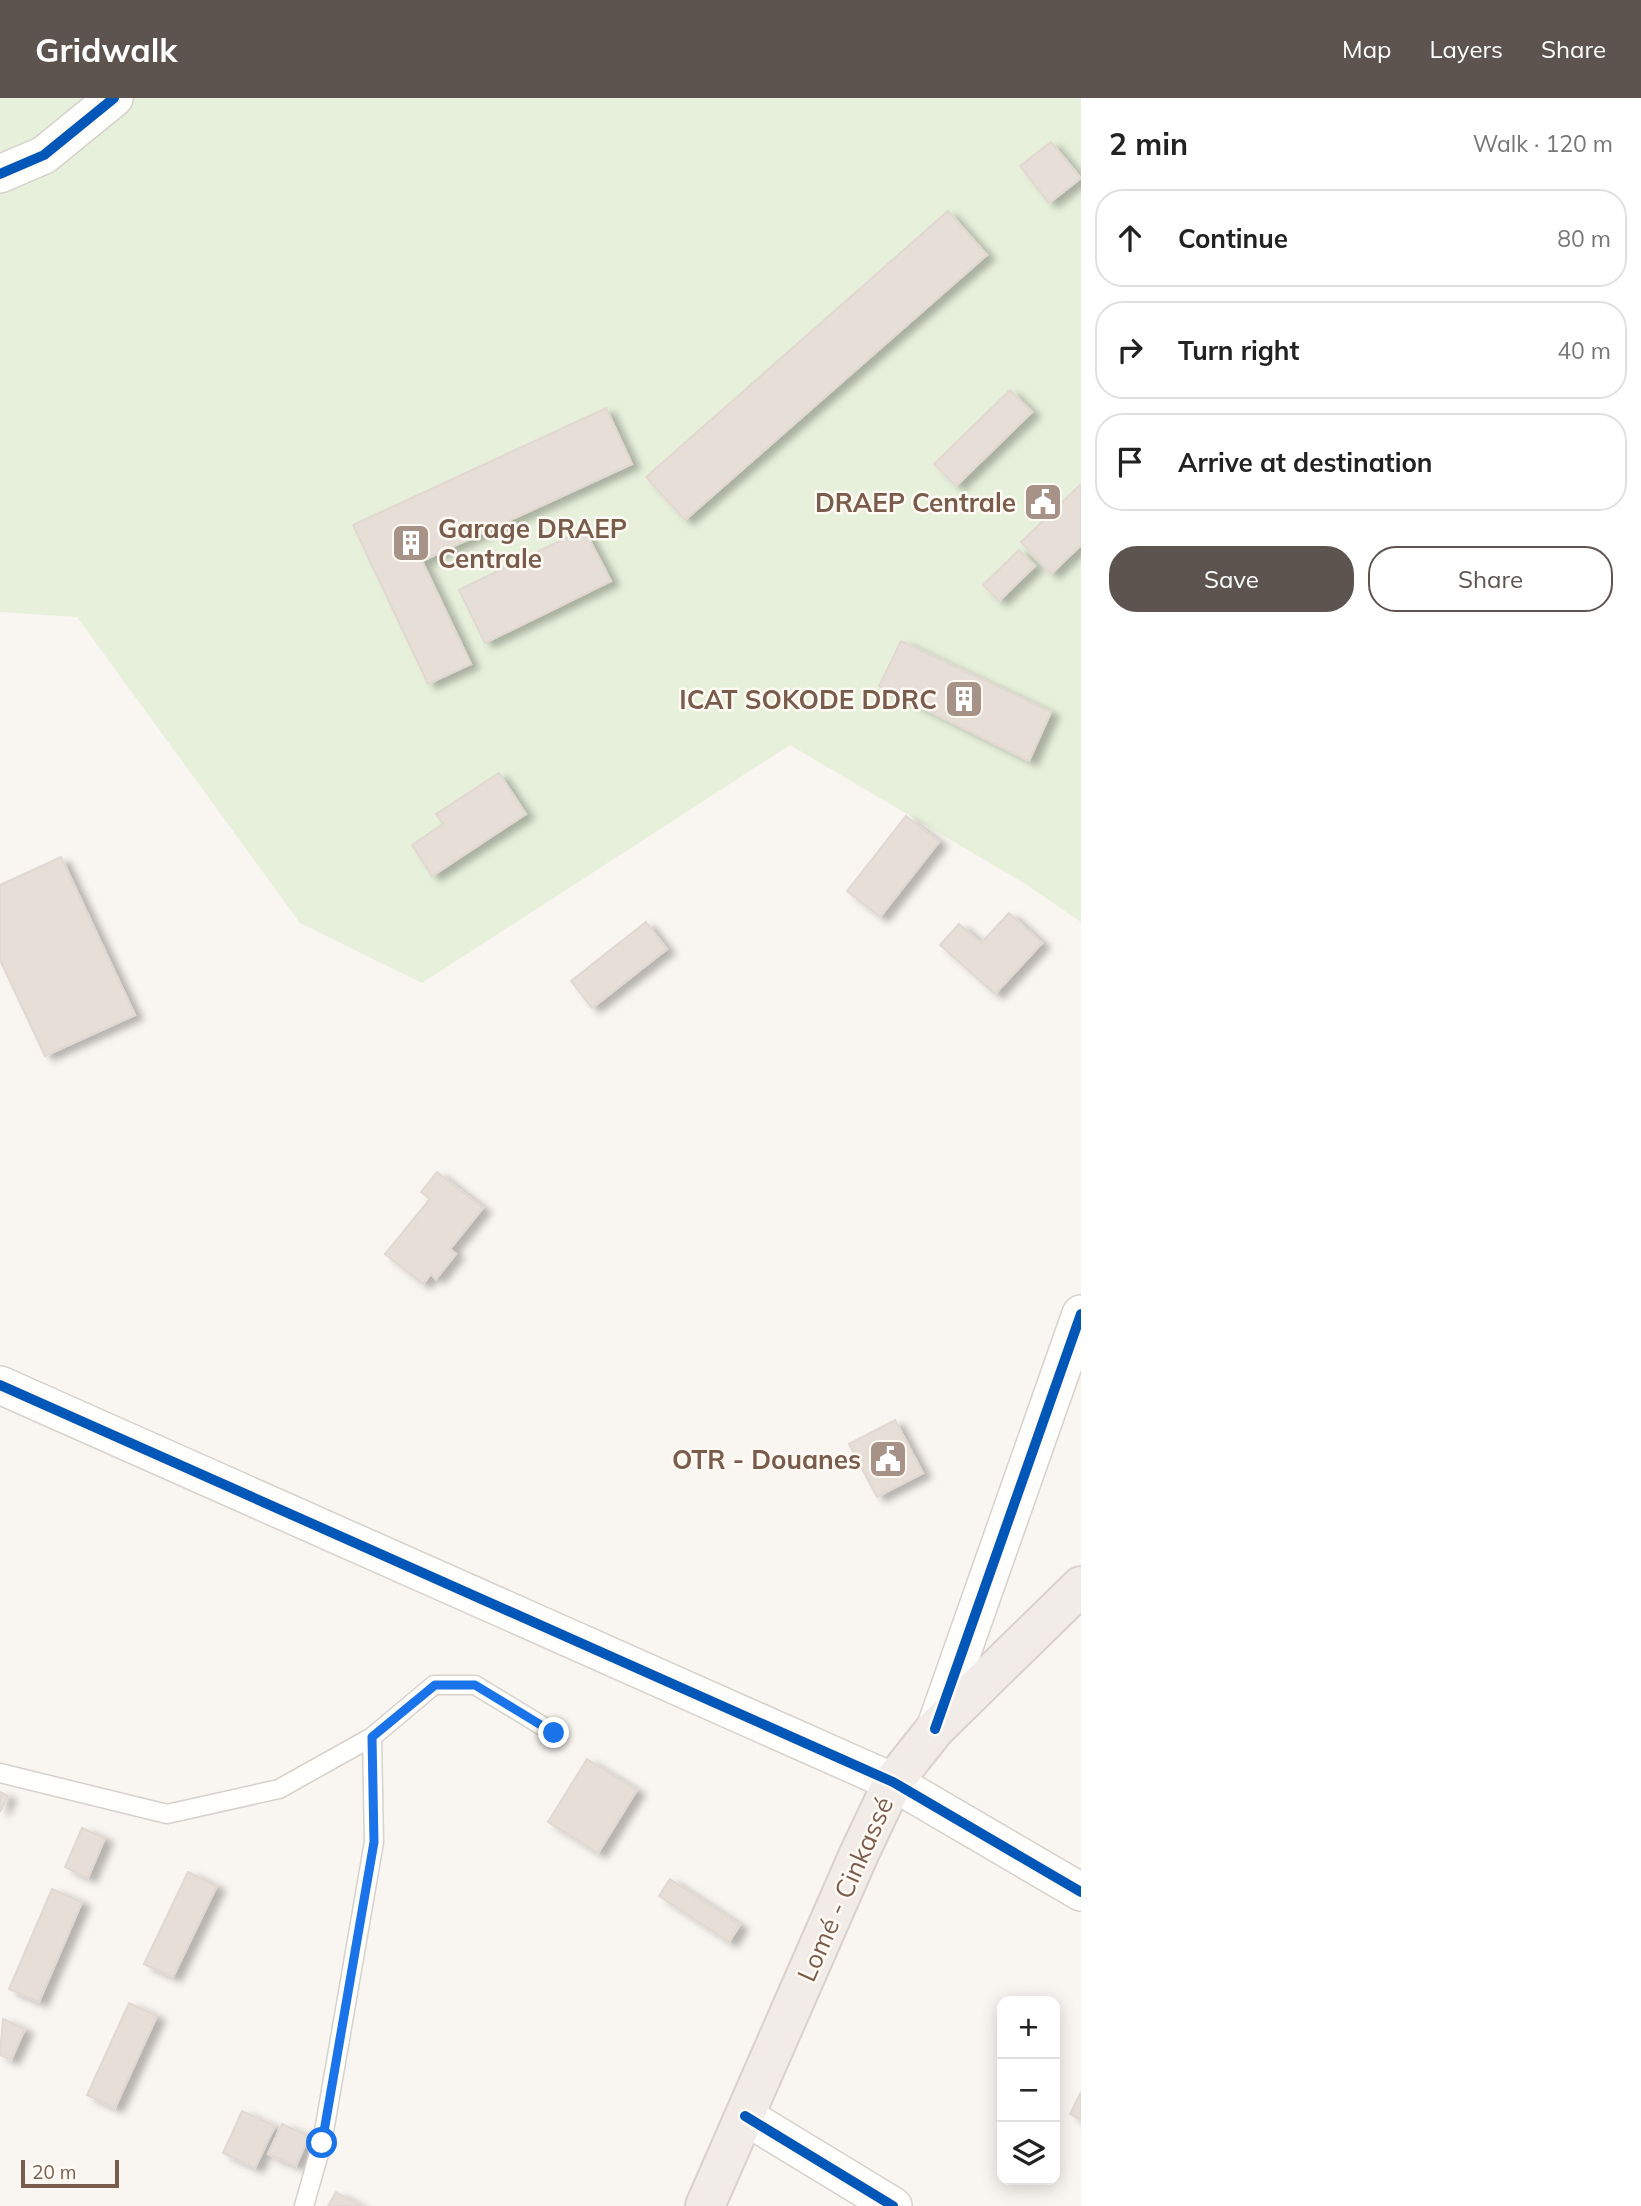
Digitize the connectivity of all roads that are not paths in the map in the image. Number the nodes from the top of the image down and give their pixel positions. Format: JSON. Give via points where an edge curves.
{"nodes":[{"id":1,"x":114,"y":98,"type":"edge"},
{"id":2,"x":0,"y":174,"type":"edge"},
{"id":3,"x":1081,"y":1314,"type":"edge"},
{"id":4,"x":0,"y":1385,"type":"edge"},
{"id":5,"x":1081,"y":1586,"type":"edge"},
{"id":6,"x":935,"y":1728,"type":"junction"},
{"id":7,"x":554,"y":1733,"type":"dead end"},
{"id":8,"x":372,"y":1737,"type":"junction"},
{"id":9,"x":0,"y":1773,"type":"edge"},
{"id":10,"x":893,"y":1782,"type":"junction"},
{"id":11,"x":1081,"y":1892,"type":"edge"},
{"id":12,"x":745,"y":2116,"type":"junction"},
{"id":13,"x":304,"y":2206,"type":"edge"},
{"id":14,"x":705,"y":2206,"type":"edge"},
{"id":15,"x":893,"y":2206,"type":"edge"}],
"edges":[{"from":1,"to":2,"type":"street","via":[[44,155]]},
{"from":3,"to":6,"type":"street"},
{"from":4,"to":10,"type":"street"},
{"from":5,"to":6,"type":"highway","name":"Lomé - Cinkassé"},
{"from":6,"to":10,"type":"highway","name":"Lomé - Cinkassé"},
{"from":7,"to":8,"type":"lane","via":[[475,1685],[435,1685]]},
{"from":8,"to":9,"type":"lane","via":[[279,1789],[167,1814]]},
{"from":8,"to":13,"type":"lane","via":[[374,1842],[322,2143]]},
{"from":10,"to":11,"type":"street"},
{"from":10,"to":12,"type":"highway","name":"Lomé - Cinkassé"},
{"from":12,"to":14,"type":"highway","name":"Lomé - Cinkassé"},
{"from":12,"to":15,"type":"street"}]}
